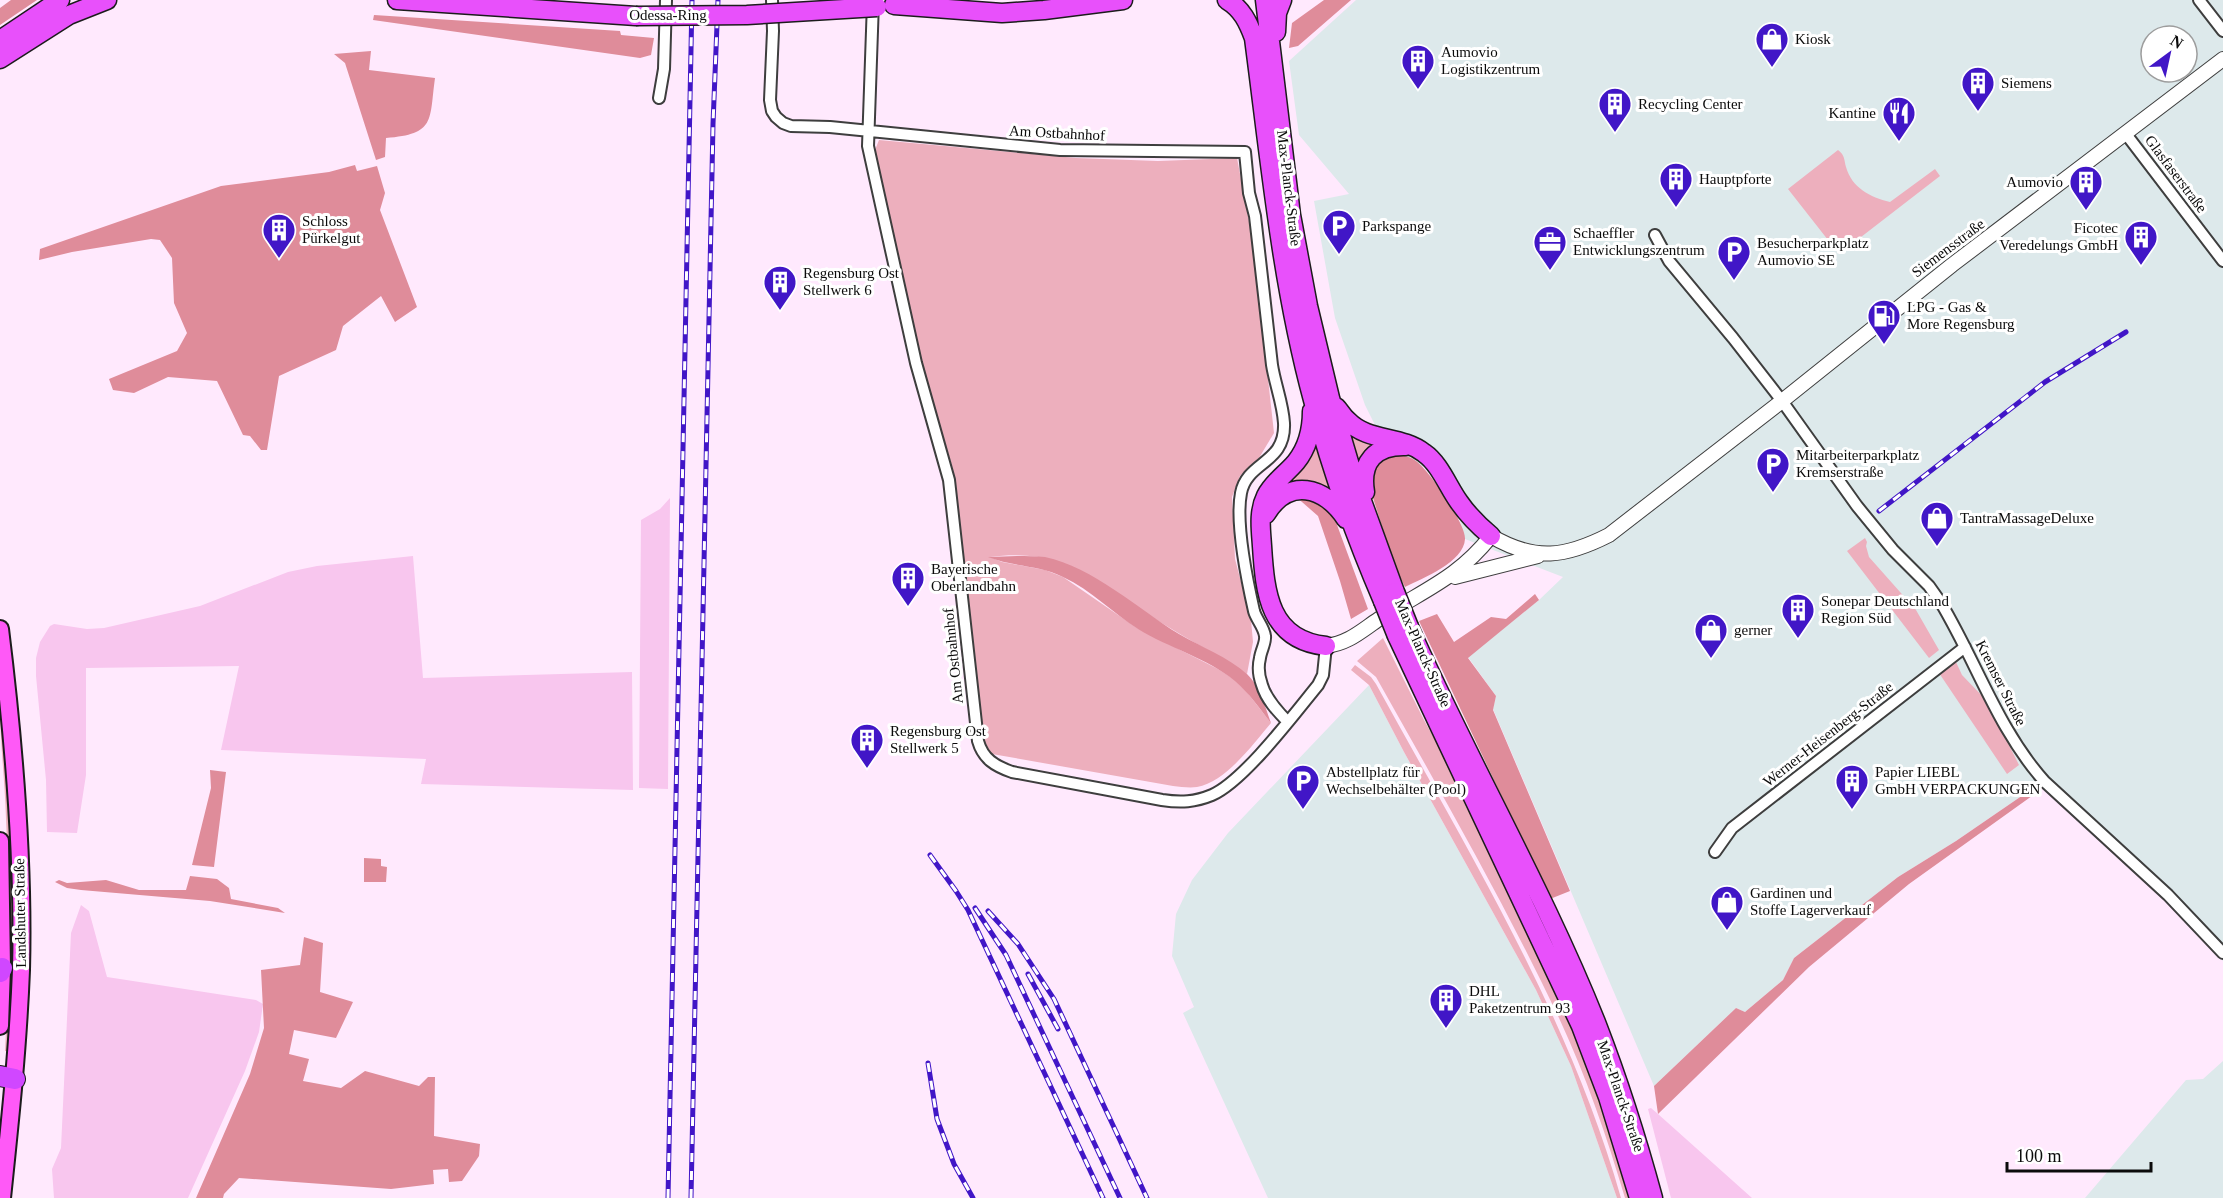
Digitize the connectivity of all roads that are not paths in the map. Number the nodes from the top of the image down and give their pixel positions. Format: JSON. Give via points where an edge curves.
{"nodes":[{"id":1,"x":60,"y":0,"type":"edge"},
{"id":2,"x":107,"y":0,"type":"edge"},
{"id":3,"x":397,"y":0,"type":"edge"},
{"id":4,"x":666,"y":0,"type":"edge"},
{"id":5,"x":772,"y":0,"type":"edge"},
{"id":6,"x":940,"y":0,"type":"edge"},
{"id":7,"x":1123,"y":0,"type":"edge"},
{"id":8,"x":1227,"y":0,"type":"edge"},
{"id":9,"x":1256,"y":0,"type":"edge"},
{"id":10,"x":1265,"y":0,"type":"edge"},
{"id":11,"x":1282,"y":0,"type":"edge"},
{"id":12,"x":2199,"y":0,"type":"edge"},
{"id":13,"x":881,"y":4,"type":"edge"},
{"id":14,"x":2223,"y":31,"type":"edge"},
{"id":15,"x":0,"y":40,"type":"edge"},
{"id":16,"x":0,"y":59,"type":"edge"},
{"id":17,"x":2223,"y":59,"type":"edge"},
{"id":18,"x":1276,"y":82,"type":"junction"},
{"id":19,"x":659,"y":98,"type":"dead end"},
{"id":20,"x":869,"y":132,"type":"junction"},
{"id":21,"x":2126,"y":134,"type":"junction"},
{"id":22,"x":1270,"y":158,"type":"junction"},
{"id":23,"x":1655,"y":235,"type":"dead end"},
{"id":24,"x":2223,"y":261,"type":"edge"},
{"id":25,"x":1321,"y":399,"type":"junction"},
{"id":26,"x":1782,"y":401,"type":"junction"},
{"id":27,"x":1415,"y":447,"type":"junction"},
{"id":28,"x":1261,"y":527,"type":"junction"},
{"id":29,"x":1362,"y":529,"type":"junction"},
{"id":30,"x":1491,"y":536,"type":"junction"},
{"id":31,"x":1546,"y":554,"type":"junction"},
{"id":32,"x":1448,"y":579,"type":"junction"},
{"id":33,"x":0,"y":629,"type":"edge"},
{"id":34,"x":1403,"y":632,"type":"junction"},
{"id":35,"x":1326,"y":646,"type":"junction"},
{"id":36,"x":1965,"y":647,"type":"junction"},
{"id":37,"x":1288,"y":722,"type":"junction"},
{"id":38,"x":0,"y":841,"type":"edge"},
{"id":39,"x":1715,"y":852,"type":"dead end"},
{"id":40,"x":2223,"y":953,"type":"edge"},
{"id":41,"x":1,"y":970,"type":"edge"},
{"id":42,"x":0,"y":1026,"type":"edge"},
{"id":43,"x":7,"y":1077,"type":"edge"},
{"id":44,"x":2,"y":1198,"type":"edge"},
{"id":45,"x":1639,"y":1198,"type":"edge"},
{"id":46,"x":1653,"y":1198,"type":"edge"}],
"edges":[{"from":1,"to":15,"type":"highway"},
{"from":2,"to":16,"type":"highway","via":[[69,15]]},
{"from":3,"to":13,"type":"highway","name":"Odessa-Ring","bridge":true,"via":[[636,16],[747,15]]},
{"from":4,"to":19,"type":"street"},
{"from":5,"to":20,"type":"street","name":"Am Ostbahnhof","via":[[770,100],[776,117],[790,126]]},
{"from":6,"to":13,"type":"highway","name":"Odessa-Ring"},
{"from":7,"to":13,"type":"highway","via":[[1002,13]]},
{"from":8,"to":22,"type":"highway","via":[[1249,23],[1254,38]]},
{"from":9,"to":22,"type":"highway"},
{"from":10,"to":18,"type":"highway"},
{"from":11,"to":18,"type":"highway","via":[[1277,14]]},
{"from":12,"to":14,"type":"street"},
{"from":13,"to":20,"type":"street","name":"Am Ostbahnhof"},
{"from":17,"to":21,"type":"street","name":"Siemensstraße"},
{"from":18,"to":25,"type":"highway","name":"Max-Planck-Straße"},
{"from":20,"to":37,"type":"street","name":"Am Ostbahnhof","via":[[868,146],[916,363],[949,480],[978,741],[984,756],[1012,772],[1191,802],[1215,794],[1230,783]]},
{"from":20,"to":37,"type":"street","name":"Am Ostbahnhof","via":[[1060,150],[1245,152],[1273,367],[1284,422],[1280,447],[1244,482],[1240,494],[1240,533],[1255,614],[1265,635],[1260,657],[1262,687]]},
{"from":21,"to":24,"type":"street","name":"Glasfaserstraße"},
{"from":21,"to":26,"type":"street","name":"Siemensstraße","via":[[1952,265]]},
{"from":22,"to":25,"type":"highway","name":"Max-Planck-Straße","via":[[1293,314]]},
{"from":23,"to":26,"type":"street","via":[[1669,261]]},
{"from":25,"to":27,"type":"highway","via":[[1361,431]]},
{"from":25,"to":28,"type":"highway","via":[[1296,462],[1265,497]]},
{"from":25,"to":29,"type":"highway","name":"Max-Planck-Straße"},
{"from":26,"to":31,"type":"street","name":"Siemensstraße","via":[[1610,535],[1584,548]]},
{"from":26,"to":36,"type":"street","name":"Kremser Straße","via":[[1857,506],[1929,586]]},
{"from":27,"to":29,"type":"highway","via":[[1380,450],[1369,460],[1364,469]]},
{"from":27,"to":30,"type":"highway","via":[[1426,454],[1459,503]]},
{"from":28,"to":29,"type":"highway","via":[[1280,497],[1306,490],[1317,492],[1336,505]]},
{"from":28,"to":35,"type":"highway","via":[[1266,592],[1274,614],[1284,628],[1303,641]]},
{"from":29,"to":34,"type":"highway","name":"Max-Planck-Straße","bridge":true},
{"from":30,"to":31,"type":"street","name":"Siemensstraße","via":[[1516,549]]},
{"from":30,"to":32,"type":"street"},
{"from":31,"to":32,"type":"street"},
{"from":32,"to":35,"type":"street","via":[[1351,640]]},
{"from":33,"to":43,"type":"main road","name":"Landshuter Straße","via":[[14,752],[20,881],[21,968]]},
{"from":34,"to":45,"type":"highway","name":"Max-Planck-Straße","via":[[1581,1026],[1608,1096]]},
{"from":34,"to":46,"type":"highway","name":"Max-Planck-Straße","via":[[1592,1013],[1620,1087]]},
{"from":35,"to":37,"type":"street","name":"Am Ostbahnhof","via":[[1323,675]]},
{"from":36,"to":39,"type":"street","name":"Werner-Heisenberg-Straße","via":[[1732,828]]},
{"from":36,"to":40,"type":"street","name":"Kremser Straße","via":[[2003,723],[2029,764],[2168,895]]},
{"from":38,"to":41,"type":"main road","name":"Landshuter Straße"},
{"from":41,"to":42,"type":"main road","name":"Landshuter Straße"},
{"from":43,"to":44,"type":"main road","name":"Landshuter Straße"}]}
